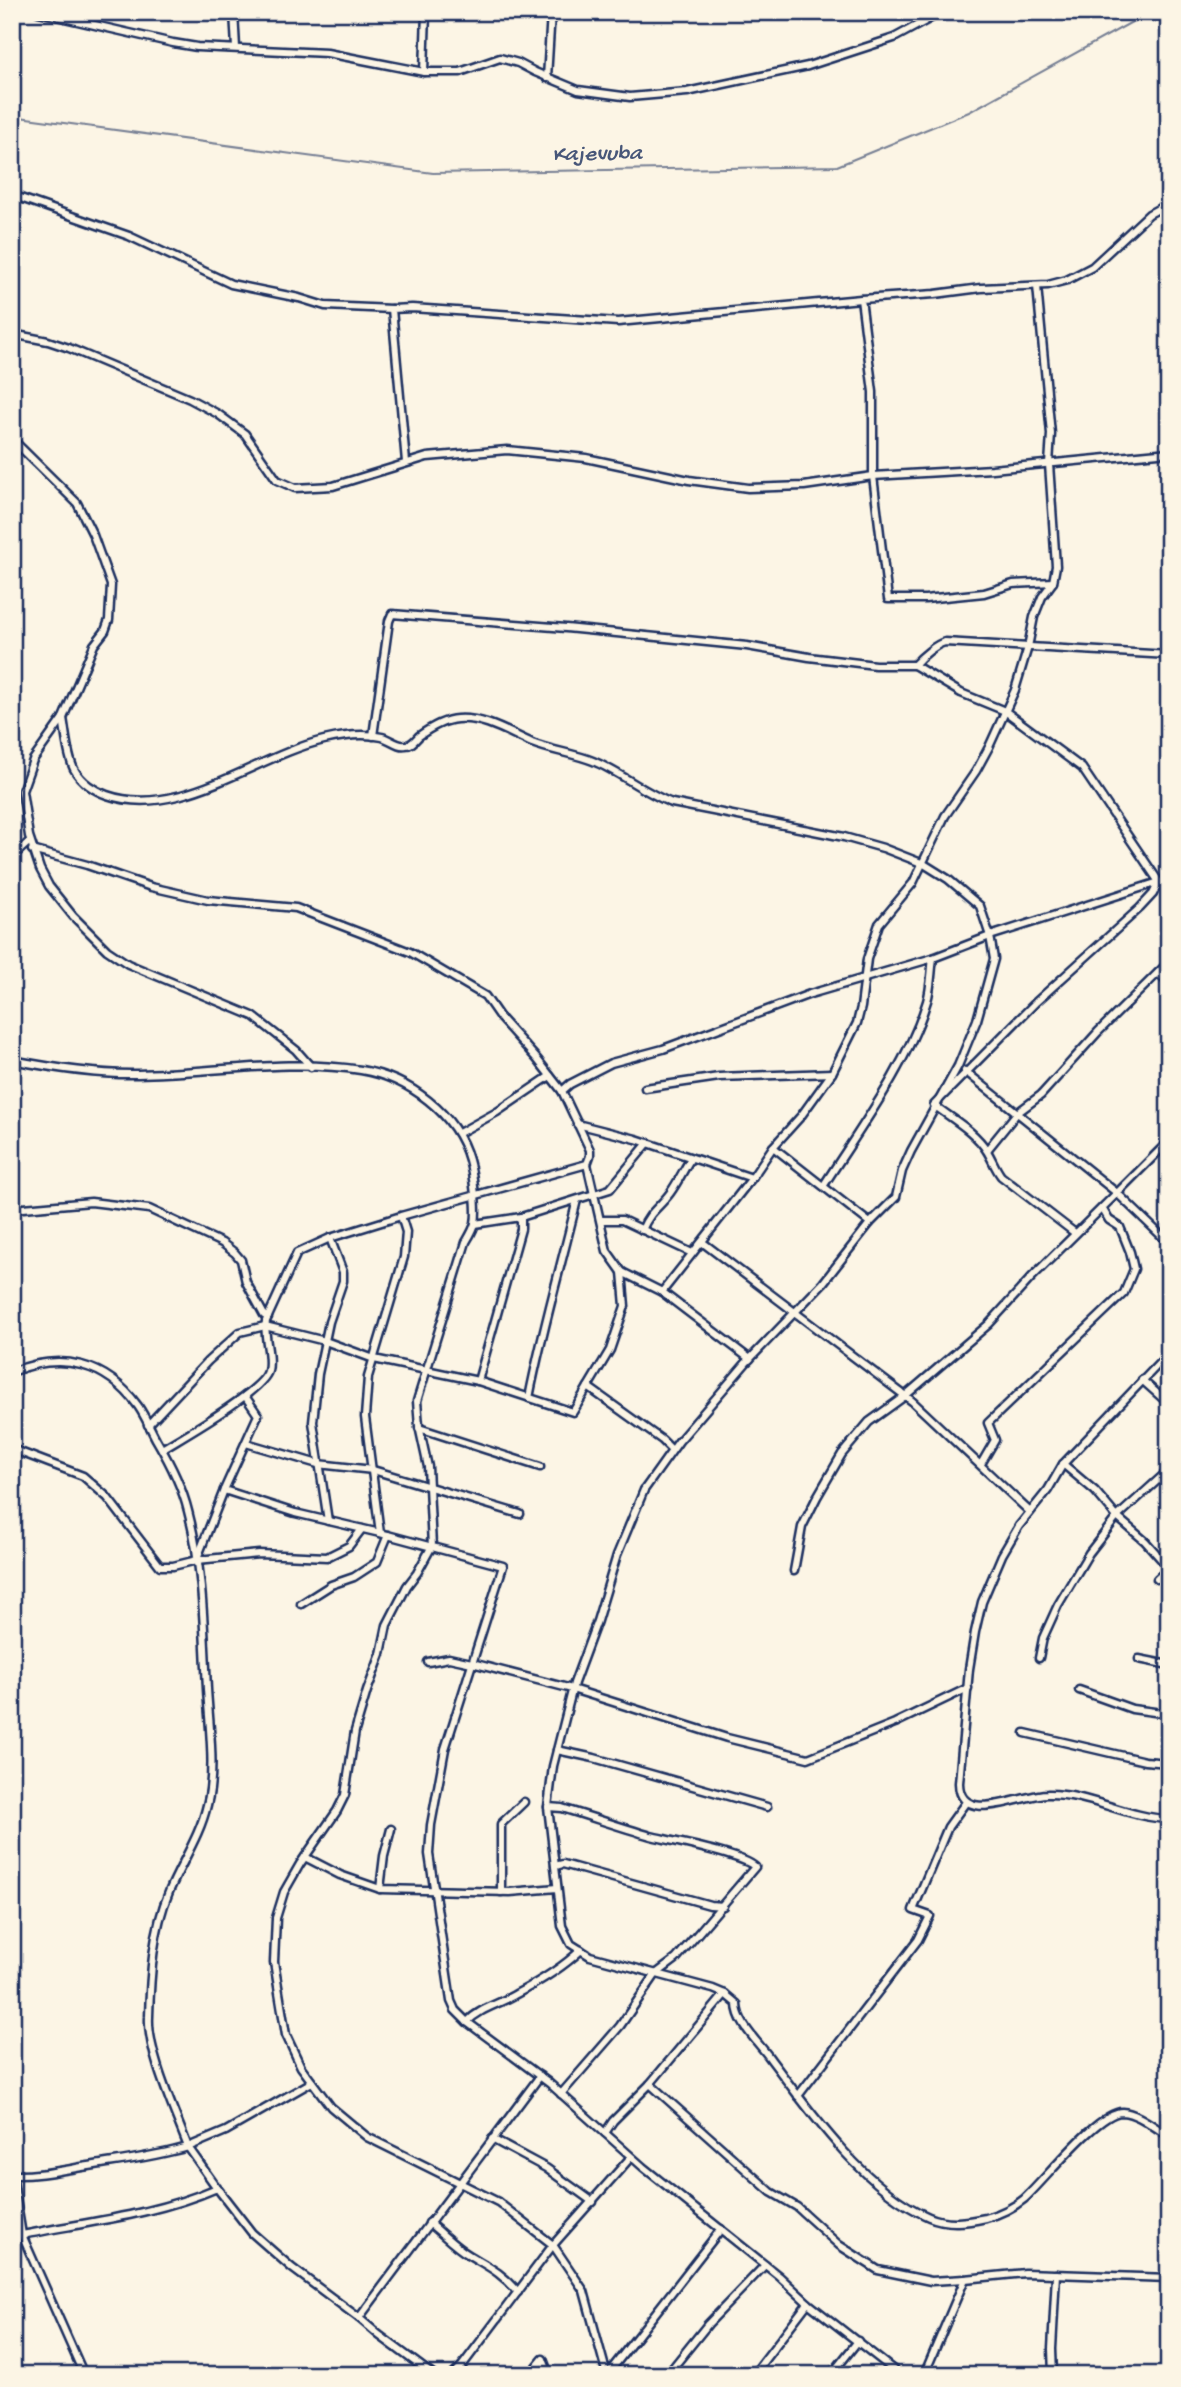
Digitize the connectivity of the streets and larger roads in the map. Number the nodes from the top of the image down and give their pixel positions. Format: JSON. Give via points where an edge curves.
{"nodes":[{"id":1,"x":37,"y":12,"type":"edge"},
{"id":2,"x":234,"y":12,"type":"edge"},
{"id":3,"x":426,"y":12,"type":"edge"},
{"id":4,"x":551,"y":12,"type":"edge"},
{"id":5,"x":942,"y":12,"type":"edge"},
{"id":6,"x":236,"y":48,"type":"junction"},
{"id":7,"x":424,"y":72,"type":"junction"},
{"id":8,"x":547,"y":78,"type":"junction"},
{"id":9,"x":12,"y":195,"type":"edge"},
{"id":10,"x":1169,"y":203,"type":"edge"},
{"id":11,"x":1037,"y":286,"type":"junction"},
{"id":12,"x":861,"y":299,"type":"junction"},
{"id":13,"x":392,"y":309,"type":"junction"},
{"id":14,"x":12,"y":334,"type":"edge"},
{"id":15,"x":12,"y":439,"type":"edge"},
{"id":16,"x":1169,"y":453,"type":"edge"},
{"id":17,"x":406,"y":462,"type":"junction"},
{"id":18,"x":1049,"y":464,"type":"junction"},
{"id":19,"x":873,"y":476,"type":"junction"},
{"id":20,"x":1053,"y":582,"type":"junction"},
{"id":21,"x":1028,"y":647,"type":"junction"},
{"id":22,"x":1169,"y":655,"type":"edge"},
{"id":23,"x":914,"y":665,"type":"junction"},
{"id":24,"x":1005,"y":711,"type":"junction"},
{"id":25,"x":63,"y":718,"type":"junction"},
{"id":26,"x":373,"y":736,"type":"junction"},
{"id":27,"x":30,"y":841,"type":"junction"},
{"id":28,"x":32,"y":850,"type":"junction"},
{"id":29,"x":12,"y":857,"type":"edge"},
{"id":30,"x":924,"y":864,"type":"junction"},
{"id":31,"x":1159,"y":882,"type":"junction"},
{"id":32,"x":1169,"y":885,"type":"edge"},
{"id":33,"x":990,"y":936,"type":"junction"},
{"id":34,"x":933,"y":958,"type":"junction"},
{"id":35,"x":1169,"y":962,"type":"edge"},
{"id":36,"x":1158,"y":973,"type":"junction"},
{"id":37,"x":864,"y":978,"type":"junction"},
{"id":38,"x":1169,"y":984,"type":"edge"},
{"id":39,"x":12,"y":1060,"type":"edge"},
{"id":40,"x":958,"y":1066,"type":"junction"},
{"id":41,"x":311,"y":1067,"type":"junction"},
{"id":42,"x":966,"y":1072,"type":"junction"},
{"id":43,"x":832,"y":1073,"type":"junction"},
{"id":44,"x":550,"y":1076,"type":"junction"},
{"id":45,"x":645,"y":1088,"type":"dead end"},
{"id":46,"x":562,"y":1091,"type":"junction"},
{"id":47,"x":934,"y":1105,"type":"junction"},
{"id":48,"x":1017,"y":1113,"type":"junction"},
{"id":49,"x":577,"y":1124,"type":"junction"},
{"id":50,"x":459,"y":1133,"type":"junction"},
{"id":51,"x":1169,"y":1141,"type":"edge"},
{"id":52,"x":648,"y":1143,"type":"junction"},
{"id":53,"x":773,"y":1147,"type":"junction"},
{"id":54,"x":987,"y":1150,"type":"junction"},
{"id":55,"x":691,"y":1158,"type":"junction"},
{"id":56,"x":587,"y":1164,"type":"junction"},
{"id":57,"x":752,"y":1178,"type":"junction"},
{"id":58,"x":824,"y":1185,"type":"junction"},
{"id":59,"x":1117,"y":1193,"type":"junction"},
{"id":60,"x":474,"y":1195,"type":"junction"},
{"id":61,"x":594,"y":1195,"type":"junction"},
{"id":62,"x":577,"y":1200,"type":"junction"},
{"id":63,"x":1102,"y":1208,"type":"junction"},
{"id":64,"x":12,"y":1209,"type":"edge"},
{"id":65,"x":401,"y":1216,"type":"junction"},
{"id":66,"x":521,"y":1217,"type":"junction"},
{"id":67,"x":601,"y":1220,"type":"junction"},
{"id":68,"x":870,"y":1223,"type":"junction"},
{"id":69,"x":475,"y":1224,"type":"junction"},
{"id":70,"x":642,"y":1230,"type":"junction"},
{"id":71,"x":1075,"y":1233,"type":"junction"},
{"id":72,"x":330,"y":1238,"type":"junction"},
{"id":73,"x":702,"y":1242,"type":"junction"},
{"id":74,"x":1169,"y":1243,"type":"edge"},
{"id":75,"x":692,"y":1253,"type":"junction"},
{"id":76,"x":622,"y":1272,"type":"junction"},
{"id":77,"x":662,"y":1292,"type":"junction"},
{"id":78,"x":795,"y":1314,"type":"junction"},
{"id":79,"x":268,"y":1317,"type":"junction"},
{"id":80,"x":265,"y":1326,"type":"junction"},
{"id":81,"x":325,"y":1341,"type":"junction"},
{"id":82,"x":1169,"y":1353,"type":"edge"},
{"id":83,"x":374,"y":1359,"type":"junction"},
{"id":84,"x":750,"y":1359,"type":"junction"},
{"id":85,"x":428,"y":1370,"type":"junction"},
{"id":86,"x":12,"y":1372,"type":"edge"},
{"id":87,"x":1142,"y":1380,"type":"junction"},
{"id":88,"x":478,"y":1381,"type":"junction"},
{"id":89,"x":588,"y":1387,"type":"junction"},
{"id":90,"x":244,"y":1395,"type":"junction"},
{"id":91,"x":905,"y":1395,"type":"junction"},
{"id":92,"x":529,"y":1398,"type":"junction"},
{"id":93,"x":1169,"y":1404,"type":"edge"},
{"id":94,"x":148,"y":1425,"type":"junction"},
{"id":95,"x":419,"y":1428,"type":"junction"},
{"id":96,"x":246,"y":1443,"type":"junction"},
{"id":97,"x":12,"y":1449,"type":"edge"},
{"id":98,"x":162,"y":1449,"type":"junction"},
{"id":99,"x":672,"y":1450,"type":"junction"},
{"id":100,"x":318,"y":1464,"type":"junction"},
{"id":101,"x":981,"y":1464,"type":"junction"},
{"id":102,"x":1063,"y":1464,"type":"junction"},
{"id":103,"x":541,"y":1467,"type":"dead end"},
{"id":104,"x":373,"y":1470,"type":"junction"},
{"id":105,"x":1169,"y":1470,"type":"edge"},
{"id":106,"x":429,"y":1487,"type":"junction"},
{"id":107,"x":224,"y":1490,"type":"junction"},
{"id":108,"x":1030,"y":1512,"type":"junction"},
{"id":109,"x":520,"y":1514,"type":"dead end"},
{"id":110,"x":1117,"y":1517,"type":"junction"},
{"id":111,"x":328,"y":1521,"type":"junction"},
{"id":112,"x":362,"y":1529,"type":"junction"},
{"id":113,"x":380,"y":1533,"type":"junction"},
{"id":114,"x":388,"y":1535,"type":"junction"},
{"id":115,"x":432,"y":1546,"type":"junction"},
{"id":116,"x":197,"y":1560,"type":"junction"},
{"id":117,"x":794,"y":1572,"type":"dead end"},
{"id":118,"x":1157,"y":1579,"type":"dead end"},
{"id":119,"x":301,"y":1604,"type":"dead end"},
{"id":120,"x":1039,"y":1658,"type":"dead end"},
{"id":121,"x":1139,"y":1659,"type":"dead end"},
{"id":122,"x":428,"y":1662,"type":"dead end"},
{"id":123,"x":472,"y":1663,"type":"junction"},
{"id":124,"x":1169,"y":1665,"type":"edge"},
{"id":125,"x":968,"y":1688,"type":"junction"},
{"id":126,"x":572,"y":1689,"type":"junction"},
{"id":127,"x":1079,"y":1690,"type":"dead end"},
{"id":128,"x":1169,"y":1714,"type":"edge"},
{"id":129,"x":1025,"y":1733,"type":"dead end"},
{"id":130,"x":557,"y":1749,"type":"junction"},
{"id":131,"x":1169,"y":1763,"type":"edge"},
{"id":132,"x":524,"y":1802,"type":"dead end"},
{"id":133,"x":966,"y":1802,"type":"junction"},
{"id":134,"x":548,"y":1807,"type":"junction"},
{"id":135,"x":767,"y":1807,"type":"dead end"},
{"id":136,"x":1169,"y":1819,"type":"edge"},
{"id":137,"x":391,"y":1829,"type":"dead end"},
{"id":138,"x":305,"y":1857,"type":"junction"},
{"id":139,"x":555,"y":1866,"type":"junction"},
{"id":140,"x":557,"y":1888,"type":"junction"},
{"id":141,"x":380,"y":1889,"type":"junction"},
{"id":142,"x":434,"y":1892,"type":"junction"},
{"id":143,"x":501,"y":1892,"type":"junction"},
{"id":144,"x":723,"y":1906,"type":"junction"},
{"id":145,"x":581,"y":1950,"type":"junction"},
{"id":146,"x":656,"y":1974,"type":"junction"},
{"id":147,"x":725,"y":1994,"type":"junction"},
{"id":148,"x":467,"y":2022,"type":"junction"},
{"id":149,"x":540,"y":2076,"type":"junction"},
{"id":150,"x":312,"y":2082,"type":"junction"},
{"id":151,"x":650,"y":2084,"type":"junction"},
{"id":152,"x":561,"y":2094,"type":"junction"},
{"id":153,"x":798,"y":2096,"type":"junction"},
{"id":154,"x":605,"y":2133,"type":"junction"},
{"id":155,"x":1169,"y":2136,"type":"edge"},
{"id":156,"x":492,"y":2139,"type":"junction"},
{"id":157,"x":188,"y":2147,"type":"junction"},
{"id":158,"x":631,"y":2157,"type":"junction"},
{"id":159,"x":12,"y":2175,"type":"edge"},
{"id":160,"x":459,"y":2183,"type":"junction"},
{"id":161,"x":217,"y":2188,"type":"junction"},
{"id":162,"x":593,"y":2202,"type":"junction"},
{"id":163,"x":429,"y":2223,"type":"junction"},
{"id":164,"x":721,"y":2229,"type":"junction"},
{"id":165,"x":22,"y":2235,"type":"junction"},
{"id":166,"x":553,"y":2245,"type":"junction"},
{"id":167,"x":765,"y":2264,"type":"junction"},
{"id":168,"x":1056,"y":2274,"type":"junction"},
{"id":169,"x":1169,"y":2278,"type":"edge"},
{"id":170,"x":965,"y":2279,"type":"junction"},
{"id":171,"x":518,"y":2292,"type":"junction"},
{"id":172,"x":808,"y":2303,"type":"junction"},
{"id":173,"x":359,"y":2318,"type":"junction"},
{"id":174,"x":858,"y":2341,"type":"junction"},
{"id":175,"x":84,"y":2375,"type":"edge"},
{"id":176,"x":433,"y":2375,"type":"edge"},
{"id":177,"x":453,"y":2375,"type":"edge"},
{"id":178,"x":530,"y":2375,"type":"edge"},
{"id":179,"x":549,"y":2375,"type":"edge"},
{"id":180,"x":607,"y":2375,"type":"edge"},
{"id":181,"x":667,"y":2375,"type":"edge"},
{"id":182,"x":753,"y":2375,"type":"edge"},
{"id":183,"x":831,"y":2375,"type":"edge"},
{"id":184,"x":900,"y":2375,"type":"edge"},
{"id":185,"x":924,"y":2375,"type":"edge"},
{"id":186,"x":1053,"y":2375,"type":"edge"}],
"edges":[{"from":1,"to":6,"type":"street","via":[[173,43]]},
{"from":2,"to":6,"type":"street"},
{"from":3,"to":7,"type":"street"},
{"from":4,"to":8,"type":"street"},
{"from":5,"to":8,"type":"street","via":[[894,38],[818,63],[687,92],[604,95]]},
{"from":6,"to":7,"type":"street","via":[[327,53]]},
{"from":7,"to":8,"type":"street","via":[[460,72],[500,58]]},
{"from":9,"to":13,"type":"street","via":[[129,236],[231,284],[325,306]]},
{"from":10,"to":11,"type":"street","via":[[1149,214],[1093,267],[1067,280]]},
{"from":11,"to":12,"type":"street"},
{"from":11,"to":18,"type":"street","via":[[1051,434]]},
{"from":12,"to":13,"type":"street","via":[[618,322]]},
{"from":12,"to":19,"type":"street","via":[[873,392]]},
{"from":13,"to":17,"type":"street"},
{"from":14,"to":17,"type":"street","via":[[69,348],[218,414],[245,434],[277,480],[287,486],[333,485]]},
{"from":15,"to":25,"type":"street","via":[[77,503],[110,579],[109,620]]},
{"from":16,"to":18,"type":"street"},
{"from":17,"to":19,"type":"street","via":[[448,454],[527,450],[748,488]]},
{"from":18,"to":19,"type":"street"},
{"from":18,"to":20,"type":"street","via":[[1056,566]]},
{"from":19,"to":20,"type":"street","via":[[888,599],[984,593],[1013,584]]},
{"from":20,"to":21,"type":"street","via":[[1034,617]]},
{"from":21,"to":22,"type":"street"},
{"from":21,"to":23,"type":"street","via":[[945,642],[935,645]]},
{"from":21,"to":24,"type":"street"},
{"from":23,"to":24,"type":"street","via":[[961,693]]},
{"from":23,"to":26,"type":"street","via":[[875,665],[747,646],[392,614]]},
{"from":24,"to":30,"type":"street","via":[[976,771],[945,816]]},
{"from":24,"to":31,"type":"street","via":[[1082,768]]},
{"from":25,"to":26,"type":"street","via":[[74,770],[82,780],[99,792],[134,801],[186,793],[309,744]]},
{"from":25,"to":27,"type":"street","via":[[33,760],[24,785]]},
{"from":26,"to":30,"type":"street","via":[[404,746],[443,722],[479,721],[553,751],[595,762],[672,803],[844,837]]},
{"from":27,"to":28,"type":"street"},
{"from":27,"to":29,"type":"street"},
{"from":28,"to":41,"type":"street","via":[[49,886],[107,950],[128,964],[253,1016]]},
{"from":28,"to":44,"type":"street","via":[[208,900],[296,908],[410,952],[485,996]]},
{"from":30,"to":33,"type":"street","via":[[980,906]]},
{"from":30,"to":37,"type":"street","via":[[879,924]]},
{"from":31,"to":32,"type":"street"},
{"from":31,"to":33,"type":"street"},
{"from":31,"to":42,"type":"street","via":[[1140,908]]},
{"from":33,"to":34,"type":"street"},
{"from":33,"to":40,"type":"street","via":[[994,959]]},
{"from":34,"to":37,"type":"street"},
{"from":34,"to":58,"type":"street","via":[[928,1000],[909,1042],[885,1091]]},
{"from":35,"to":36,"type":"street"},
{"from":36,"to":38,"type":"street"},
{"from":36,"to":48,"type":"street","via":[[1041,1095]]},
{"from":37,"to":43,"type":"street","via":[[857,1023]]},
{"from":37,"to":46,"type":"street","via":[[611,1063]]},
{"from":39,"to":41,"type":"street","via":[[127,1074]]},
{"from":40,"to":42,"type":"street"},
{"from":40,"to":47,"type":"street"},
{"from":41,"to":50,"type":"street","via":[[362,1070],[397,1083],[430,1102]]},
{"from":42,"to":47,"type":"street"},
{"from":42,"to":48,"type":"street"},
{"from":43,"to":45,"type":"street","via":[[719,1077]]},
{"from":43,"to":53,"type":"street"},
{"from":44,"to":46,"type":"street"},
{"from":44,"to":50,"type":"street"},
{"from":46,"to":49,"type":"street"},
{"from":47,"to":54,"type":"street"},
{"from":47,"to":68,"type":"street","via":[[902,1171],[896,1197]]},
{"from":48,"to":54,"type":"street"},
{"from":48,"to":59,"type":"street"},
{"from":49,"to":52,"type":"street"},
{"from":49,"to":56,"type":"street","via":[[590,1150]]},
{"from":50,"to":60,"type":"street","via":[[471,1167]]},
{"from":51,"to":59,"type":"street"},
{"from":52,"to":55,"type":"street"},
{"from":52,"to":61,"type":"street","via":[[610,1189]]},
{"from":53,"to":57,"type":"street"},
{"from":53,"to":58,"type":"street"},
{"from":54,"to":71,"type":"street","via":[[1001,1176]]},
{"from":55,"to":57,"type":"street"},
{"from":55,"to":70,"type":"street"},
{"from":56,"to":60,"type":"street"},
{"from":56,"to":61,"type":"street"},
{"from":57,"to":73,"type":"street"},
{"from":58,"to":68,"type":"street"},
{"from":59,"to":63,"type":"street"},
{"from":59,"to":74,"type":"street"},
{"from":60,"to":65,"type":"street"},
{"from":60,"to":69,"type":"street"},
{"from":61,"to":62,"type":"street"},
{"from":61,"to":67,"type":"street"},
{"from":62,"to":66,"type":"street"},
{"from":62,"to":92,"type":"street"},
{"from":63,"to":71,"type":"street"},
{"from":63,"to":101,"type":"street","via":[[1119,1227],[1130,1252],[1134,1269],[1124,1293],[988,1423],[995,1440]]},
{"from":64,"to":79,"type":"street","via":[[90,1202],[149,1209],[236,1253],[246,1282]]},
{"from":65,"to":72,"type":"street"},
{"from":65,"to":83,"type":"street","via":[[406,1232],[404,1257]]},
{"from":66,"to":69,"type":"street"},
{"from":66,"to":88,"type":"street"},
{"from":67,"to":70,"type":"street","via":[[622,1220]]},
{"from":67,"to":76,"type":"street","via":[[607,1251]]},
{"from":68,"to":78,"type":"street"},
{"from":69,"to":85,"type":"street"},
{"from":70,"to":75,"type":"street"},
{"from":71,"to":91,"type":"street","via":[[989,1324]]},
{"from":72,"to":79,"type":"street","via":[[297,1253]]},
{"from":72,"to":81,"type":"street","via":[[343,1281]]},
{"from":73,"to":75,"type":"street"},
{"from":73,"to":78,"type":"street"},
{"from":75,"to":77,"type":"street"},
{"from":76,"to":77,"type":"street"},
{"from":76,"to":89,"type":"street","via":[[625,1306],[610,1350]]},
{"from":77,"to":84,"type":"street"},
{"from":78,"to":84,"type":"street"},
{"from":78,"to":91,"type":"street"},
{"from":79,"to":80,"type":"street"},
{"from":80,"to":81,"type":"street"},
{"from":80,"to":90,"type":"street","via":[[267,1374]]},
{"from":80,"to":94,"type":"street","via":[[240,1332]]},
{"from":81,"to":83,"type":"street"},
{"from":81,"to":100,"type":"street","via":[[313,1422]]},
{"from":82,"to":87,"type":"street"},
{"from":83,"to":85,"type":"street"},
{"from":83,"to":104,"type":"street","via":[[365,1417]]},
{"from":84,"to":99,"type":"street"},
{"from":85,"to":88,"type":"street"},
{"from":85,"to":95,"type":"street","via":[[418,1401]]},
{"from":86,"to":94,"type":"street","via":[[51,1361],[94,1369],[137,1405]]},
{"from":87,"to":93,"type":"street"},
{"from":87,"to":102,"type":"street"},
{"from":88,"to":92,"type":"street"},
{"from":89,"to":92,"type":"street","via":[[573,1412]]},
{"from":89,"to":99,"type":"street"},
{"from":90,"to":96,"type":"street","via":[[258,1415]]},
{"from":90,"to":98,"type":"street"},
{"from":91,"to":101,"type":"street"},
{"from":91,"to":117,"type":"street","via":[[869,1422],[842,1454],[802,1528]]},
{"from":94,"to":98,"type":"street"},
{"from":95,"to":103,"type":"street"},
{"from":95,"to":106,"type":"street"},
{"from":96,"to":100,"type":"street"},
{"from":96,"to":107,"type":"street"},
{"from":97,"to":116,"type":"street","via":[[83,1476],[107,1497],[160,1566]]},
{"from":98,"to":116,"type":"street","via":[[188,1510]]},
{"from":99,"to":126,"type":"street","via":[[637,1506]]},
{"from":100,"to":104,"type":"street"},
{"from":100,"to":111,"type":"street"},
{"from":101,"to":108,"type":"street"},
{"from":102,"to":108,"type":"street"},
{"from":102,"to":110,"type":"street"},
{"from":104,"to":106,"type":"street"},
{"from":104,"to":113,"type":"street"},
{"from":105,"to":110,"type":"street"},
{"from":106,"to":109,"type":"street"},
{"from":106,"to":115,"type":"street"},
{"from":107,"to":111,"type":"street"},
{"from":107,"to":116,"type":"street"},
{"from":108,"to":125,"type":"street","via":[[1002,1555],[982,1602]]},
{"from":110,"to":118,"type":"street","via":[[1169,1567]]},
{"from":110,"to":120,"type":"street","via":[[1058,1605]]},
{"from":111,"to":112,"type":"street"},
{"from":112,"to":113,"type":"street"},
{"from":112,"to":116,"type":"street","via":[[349,1546],[327,1557],[259,1554]]},
{"from":113,"to":114,"type":"street"},
{"from":114,"to":115,"type":"street"},
{"from":114,"to":119,"type":"street","via":[[377,1562]]},
{"from":115,"to":123,"type":"street","via":[[503,1566]]},
{"from":115,"to":138,"type":"street","via":[[387,1625],[355,1731],[345,1795]]},
{"from":116,"to":157,"type":"street","via":[[210,1745],[208,1804],[164,1907],[149,2021],[150,2041]]},
{"from":121,"to":124,"type":"street"},
{"from":122,"to":123,"type":"street","via":[[449,1658]]},
{"from":123,"to":126,"type":"street"},
{"from":123,"to":142,"type":"street","via":[[445,1749],[431,1825]]},
{"from":125,"to":126,"type":"street","via":[[808,1758],[727,1738]]},
{"from":125,"to":133,"type":"street","via":[[959,1783]]},
{"from":126,"to":130,"type":"street"},
{"from":127,"to":128,"type":"street","via":[[1132,1709]]},
{"from":129,"to":131,"type":"street"},
{"from":130,"to":134,"type":"street"},
{"from":130,"to":135,"type":"street"},
{"from":132,"to":143,"type":"street","via":[[501,1824]]},
{"from":133,"to":136,"type":"street","via":[[984,1806],[1059,1794]]},
{"from":133,"to":153,"type":"street","via":[[948,1827],[913,1910],[930,1916],[918,1940]]},
{"from":134,"to":139,"type":"street"},
{"from":134,"to":144,"type":"street","via":[[755,1865]]},
{"from":137,"to":141,"type":"street"},
{"from":138,"to":141,"type":"street"},
{"from":138,"to":150,"type":"street","via":[[284,1892],[276,1918],[274,1962],[286,2035]]},
{"from":139,"to":140,"type":"street"},
{"from":139,"to":144,"type":"street","via":[[562,1864]]},
{"from":140,"to":143,"type":"street"},
{"from":140,"to":145,"type":"street","via":[[562,1926],[571,1944]]},
{"from":141,"to":142,"type":"street"},
{"from":142,"to":143,"type":"street"},
{"from":142,"to":148,"type":"street","via":[[449,1993],[455,2010]]},
{"from":144,"to":146,"type":"street","via":[[676,1959]]},
{"from":145,"to":146,"type":"street"},
{"from":145,"to":148,"type":"street","via":[[567,1964]]},
{"from":146,"to":147,"type":"street"},
{"from":146,"to":152,"type":"street","via":[[621,2026]]},
{"from":147,"to":151,"type":"street"},
{"from":147,"to":153,"type":"street","via":[[737,2004],[750,2032]]},
{"from":148,"to":149,"type":"street"},
{"from":149,"to":152,"type":"street"},
{"from":149,"to":156,"type":"street"},
{"from":150,"to":157,"type":"street"},
{"from":150,"to":160,"type":"street","via":[[331,2107],[367,2137]]},
{"from":151,"to":154,"type":"street"},
{"from":151,"to":170,"type":"street","via":[[757,2181],[877,2270],[931,2281]]},
{"from":152,"to":154,"type":"street"},
{"from":153,"to":155,"type":"street","via":[[826,2133],[883,2188],[929,2218],[946,2222],[963,2223],[1006,2211],[1111,2115],[1131,2114]]},
{"from":154,"to":158,"type":"street"},
{"from":156,"to":160,"type":"street"},
{"from":156,"to":162,"type":"street","via":[[546,2168]]},
{"from":157,"to":159,"type":"street","via":[[51,2173]]},
{"from":157,"to":161,"type":"street"},
{"from":158,"to":162,"type":"street"},
{"from":158,"to":164,"type":"street"},
{"from":159,"to":165,"type":"street"},
{"from":160,"to":163,"type":"street"},
{"from":160,"to":166,"type":"street","via":[[498,2202]]},
{"from":161,"to":165,"type":"street","via":[[137,2214]]},
{"from":161,"to":173,"type":"street","via":[[252,2234]]},
{"from":162,"to":166,"type":"street"},
{"from":163,"to":171,"type":"street","via":[[468,2255],[507,2278]]},
{"from":163,"to":173,"type":"street"},
{"from":164,"to":167,"type":"street"},
{"from":164,"to":180,"type":"street"},
{"from":165,"to":175,"type":"street"},
{"from":166,"to":171,"type":"street"},
{"from":166,"to":180,"type":"street","via":[[584,2291]]},
{"from":167,"to":172,"type":"street"},
{"from":167,"to":181,"type":"street"},
{"from":168,"to":169,"type":"street"},
{"from":168,"to":170,"type":"street"},
{"from":168,"to":186,"type":"street"},
{"from":170,"to":185,"type":"street"},
{"from":171,"to":177,"type":"street"},
{"from":172,"to":174,"type":"street"},
{"from":172,"to":182,"type":"street"},
{"from":173,"to":176,"type":"street"},
{"from":174,"to":183,"type":"street"},
{"from":174,"to":184,"type":"street"},
{"from":178,"to":179,"type":"street","via":[[542,2359]]}]}
